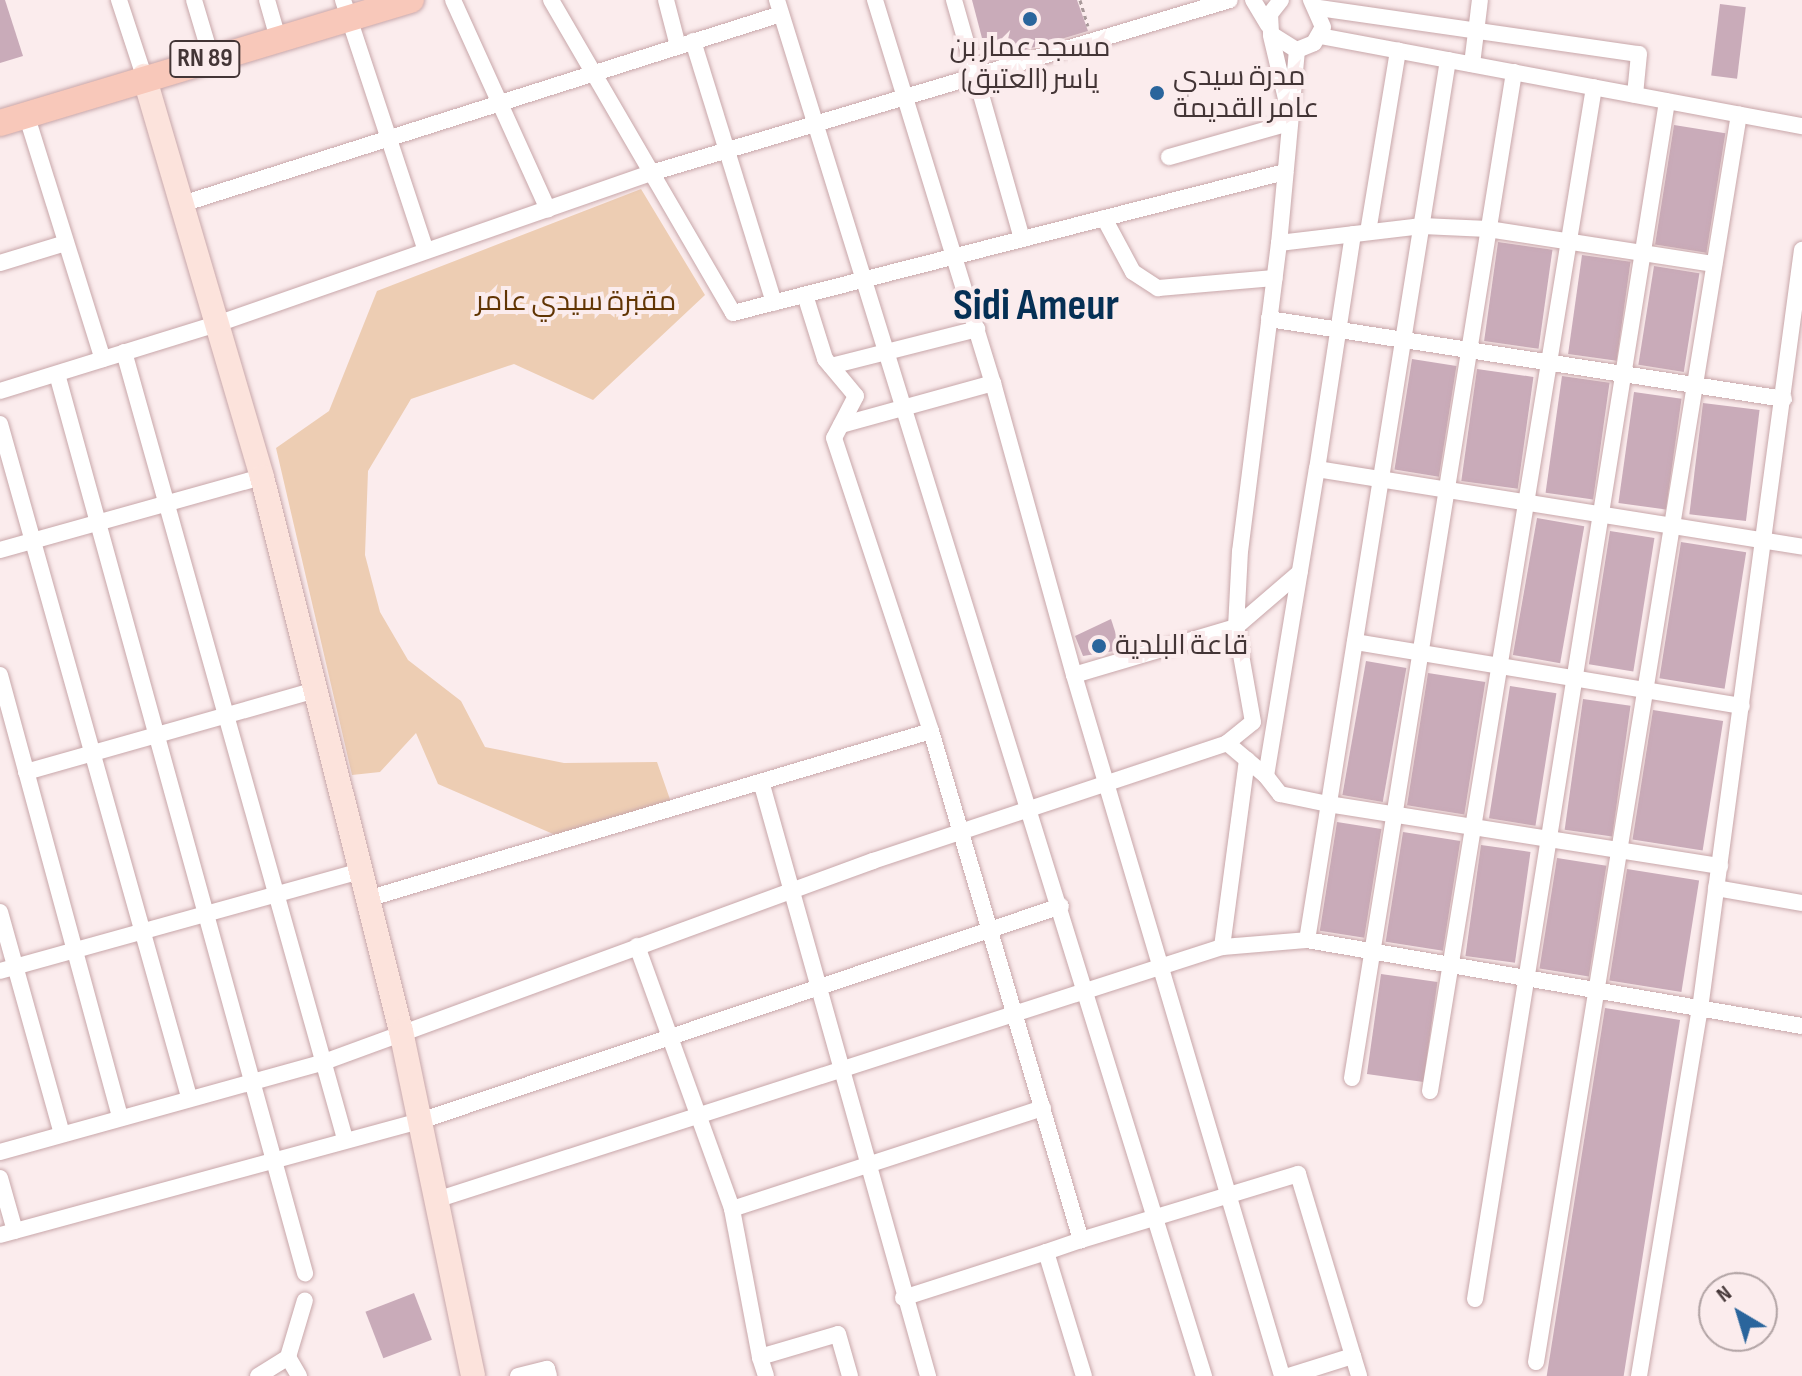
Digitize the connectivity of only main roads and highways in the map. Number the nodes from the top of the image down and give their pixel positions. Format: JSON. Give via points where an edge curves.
{"nodes":[{"id":1,"x":411,"y":0,"type":"edge"},
{"id":2,"x":346,"y":9,"type":"edge"},
{"id":3,"x":144,"y":76,"type":"junction"},
{"id":4,"x":0,"y":123,"type":"edge"},
{"id":5,"x":473,"y":1376,"type":"edge"}],
"edges":[{"from":1,"to":2,"type":"main road","number":"RN 89"},
{"from":2,"to":3,"type":"main road","number":"RN 89","via":[[278,38]]},
{"from":3,"to":4,"type":"main road","number":"RN 89"},
{"from":3,"to":5,"type":"main road","via":[[262,477],[401,1031]]}]}
